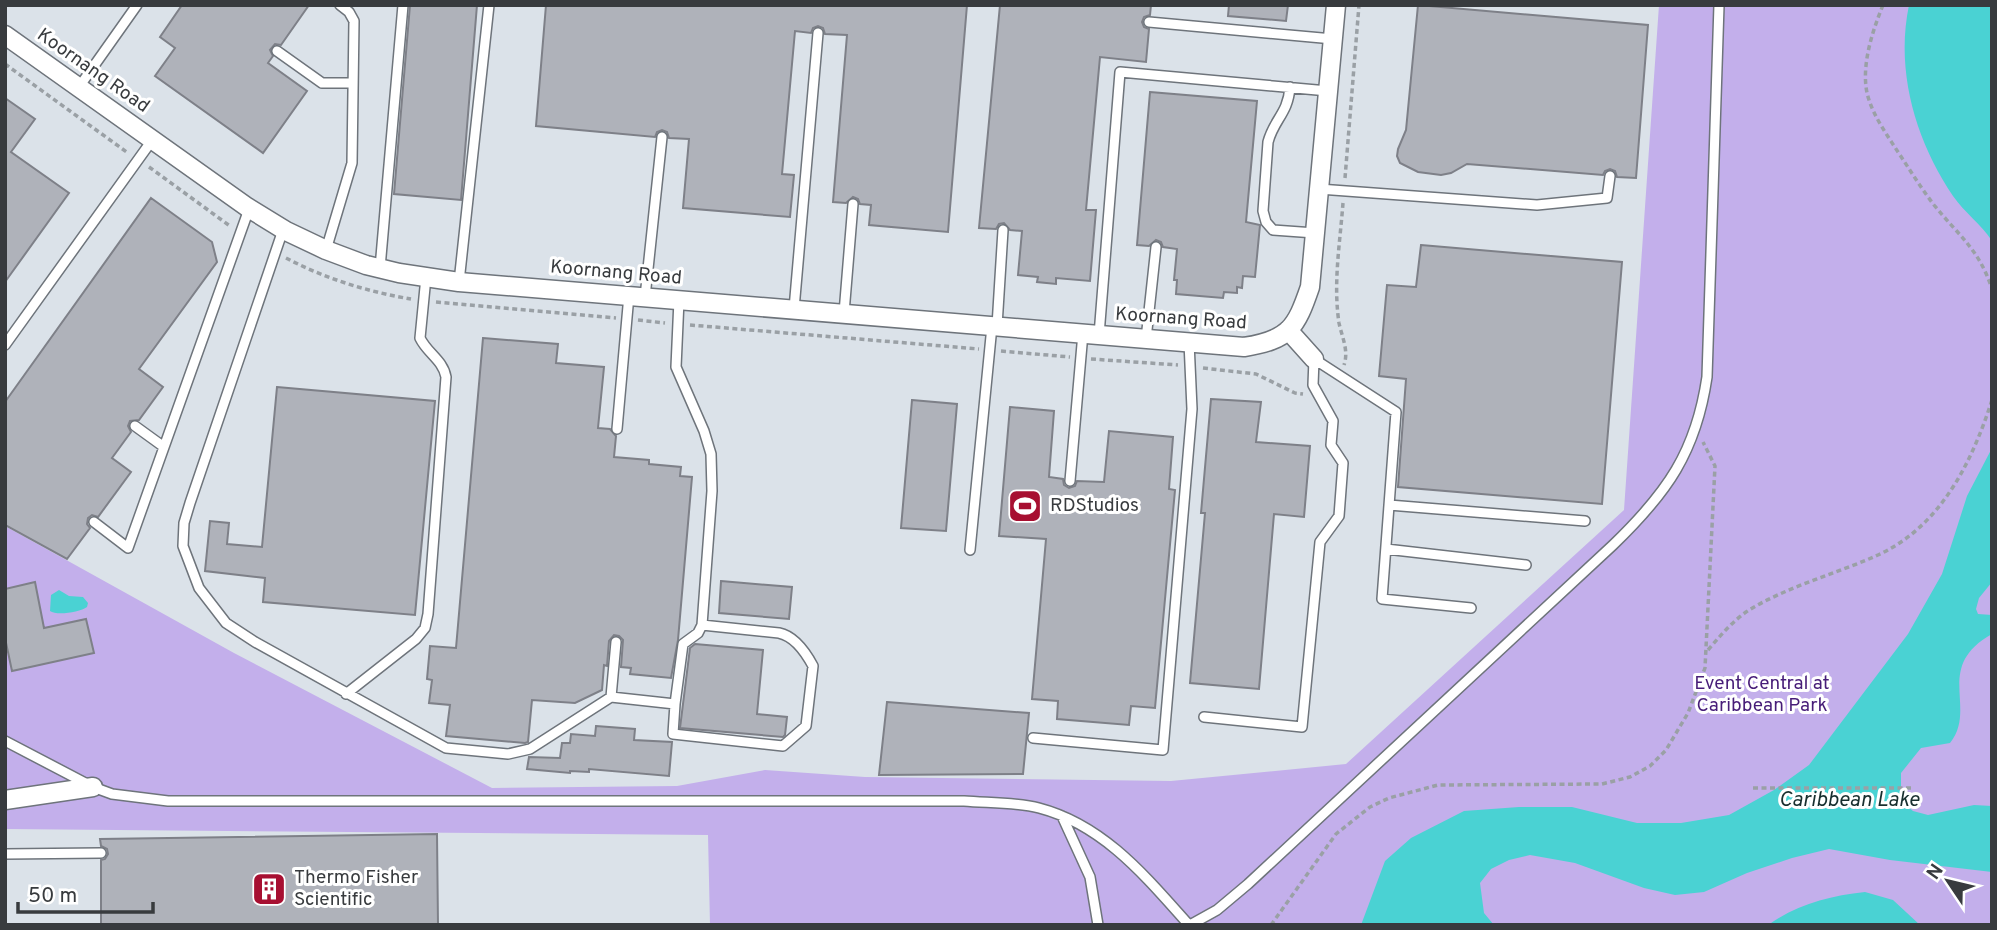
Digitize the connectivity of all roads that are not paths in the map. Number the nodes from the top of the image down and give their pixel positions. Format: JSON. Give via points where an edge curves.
{"nodes":[{"id":1,"x":137,"y":5,"type":"edge"},
{"id":2,"x":340,"y":5,"type":"edge"},
{"id":3,"x":403,"y":5,"type":"edge"},
{"id":4,"x":489,"y":5,"type":"edge"},
{"id":5,"x":1336,"y":5,"type":"edge"},
{"id":6,"x":1719,"y":5,"type":"edge"},
{"id":7,"x":1149,"y":22,"type":"dead end"},
{"id":8,"x":818,"y":33,"type":"dead end"},
{"id":9,"x":5,"y":35,"type":"edge"},
{"id":10,"x":1333,"y":39,"type":"junction"},
{"id":11,"x":277,"y":51,"type":"dead end"},
{"id":12,"x":353,"y":83,"type":"junction"},
{"id":13,"x":79,"y":87,"type":"junction"},
{"id":14,"x":1290,"y":87,"type":"junction"},
{"id":15,"x":1328,"y":91,"type":"junction"},
{"id":16,"x":662,"y":137,"type":"dead end"},
{"id":17,"x":153,"y":139,"type":"junction"},
{"id":18,"x":1610,"y":176,"type":"dead end"},
{"id":19,"x":1319,"y":188,"type":"junction"},
{"id":20,"x":853,"y":204,"type":"dead end"},
{"id":21,"x":249,"y":209,"type":"junction"},
{"id":22,"x":283,"y":230,"type":"junction"},
{"id":23,"x":1003,"y":230,"type":"dead end"},
{"id":24,"x":1315,"y":233,"type":"junction"},
{"id":25,"x":1156,"y":247,"type":"dead end"},
{"id":26,"x":326,"y":250,"type":"junction"},
{"id":27,"x":380,"y":268,"type":"junction"},
{"id":28,"x":426,"y":277,"type":"junction"},
{"id":29,"x":459,"y":282,"type":"junction"},
{"id":30,"x":637,"y":296,"type":"junction"},
{"id":31,"x":679,"y":300,"type":"junction"},
{"id":32,"x":794,"y":309,"type":"junction"},
{"id":33,"x":844,"y":313,"type":"junction"},
{"id":34,"x":994,"y":326,"type":"junction"},
{"id":35,"x":1288,"y":330,"type":"junction"},
{"id":36,"x":1091,"y":334,"type":"junction"},
{"id":37,"x":1146,"y":339,"type":"junction"},
{"id":38,"x":1189,"y":342,"type":"junction"},
{"id":39,"x":5,"y":345,"type":"edge"},
{"id":40,"x":1314,"y":359,"type":"junction"},
{"id":41,"x":135,"y":426,"type":"dead end"},
{"id":42,"x":617,"y":429,"type":"dead end"},
{"id":43,"x":164,"y":447,"type":"junction"},
{"id":44,"x":1070,"y":481,"type":"dead end"},
{"id":45,"x":1389,"y":505,"type":"junction"},
{"id":46,"x":1585,"y":520,"type":"dead end"},
{"id":47,"x":94,"y":522,"type":"dead end"},
{"id":48,"x":970,"y":550,"type":"dead end"},
{"id":49,"x":1386,"y":550,"type":"junction"},
{"id":50,"x":1526,"y":565,"type":"dead end"},
{"id":51,"x":1471,"y":608,"type":"dead end"},
{"id":52,"x":702,"y":625,"type":"junction"},
{"id":53,"x":616,"y":642,"type":"dead end"},
{"id":54,"x":346,"y":694,"type":"junction"},
{"id":55,"x":611,"y":697,"type":"junction"},
{"id":56,"x":675,"y":704,"type":"junction"},
{"id":57,"x":1203,"y":717,"type":"dead end"},
{"id":58,"x":1032,"y":738,"type":"dead end"},
{"id":59,"x":5,"y":741,"type":"edge"},
{"id":60,"x":93,"y":788,"type":"junction"},
{"id":61,"x":5,"y":800,"type":"edge"},
{"id":62,"x":1062,"y":816,"type":"junction"},
{"id":63,"x":101,"y":853,"type":"dead end"},
{"id":64,"x":5,"y":854,"type":"edge"},
{"id":65,"x":1098,"y":925,"type":"edge"},
{"id":66,"x":1189,"y":925,"type":"edge"}],
"edges":[{"from":1,"to":13,"type":"lane"},
{"from":2,"to":12,"type":"lane","via":[[354,21]]},
{"from":3,"to":27,"type":"lane"},
{"from":4,"to":29,"type":"lane"},
{"from":5,"to":10,"type":"street"},
{"from":6,"to":66,"type":"lane","via":[[1707,377],[1696,431],[1669,482],[1634,525],[1248,884],[1217,910]]},
{"from":7,"to":10,"type":"lane"},
{"from":8,"to":32,"type":"lane"},
{"from":9,"to":13,"type":"street","name":"Koornang Road"},
{"from":10,"to":15,"type":"street"},
{"from":11,"to":12,"type":"lane","via":[[321,83]]},
{"from":12,"to":26,"type":"lane","via":[[351,172]]},
{"from":13,"to":17,"type":"street","name":"Koornang Road"},
{"from":14,"to":15,"type":"lane"},
{"from":14,"to":24,"type":"lane","via":[[1287,106],[1268,142],[1263,211],[1273,229]]},
{"from":14,"to":36,"type":"lane","via":[[1120,72]]},
{"from":15,"to":19,"type":"street"},
{"from":16,"to":30,"type":"lane"},
{"from":17,"to":21,"type":"street","name":"Koornang Road"},
{"from":17,"to":39,"type":"lane"},
{"from":18,"to":19,"type":"lane","via":[[1607,198],[1536,205]]},
{"from":19,"to":24,"type":"street"},
{"from":20,"to":33,"type":"lane"},
{"from":21,"to":22,"type":"street","name":"Koornang Road"},
{"from":21,"to":43,"type":"lane"},
{"from":22,"to":26,"type":"street","name":"Koornang Road"},
{"from":22,"to":54,"type":"lane","via":[[190,503],[183,546],[200,588],[226,623]]},
{"from":23,"to":34,"type":"lane"},
{"from":24,"to":35,"type":"street","via":[[1311,286]]},
{"from":25,"to":37,"type":"lane"},
{"from":26,"to":27,"type":"street","name":"Koornang Road"},
{"from":27,"to":28,"type":"street","name":"Koornang Road"},
{"from":28,"to":29,"type":"street","name":"Koornang Road"},
{"from":28,"to":54,"type":"lane","via":[[420,338],[441,363],[446,377],[428,614],[416,639]]},
{"from":29,"to":30,"type":"street","name":"Koornang Road"},
{"from":30,"to":31,"type":"street","name":"Koornang Road"},
{"from":30,"to":42,"type":"lane"},
{"from":31,"to":32,"type":"street","name":"Koornang Road"},
{"from":31,"to":52,"type":"lane","via":[[676,367],[711,454]]},
{"from":32,"to":33,"type":"street","name":"Koornang Road"},
{"from":33,"to":34,"type":"street","name":"Koornang Road"},
{"from":34,"to":36,"type":"street","name":"Koornang Road"},
{"from":34,"to":48,"type":"lane"},
{"from":35,"to":38,"type":"street","name":"Koornang Road","via":[[1266,343],[1244,347]]},
{"from":35,"to":40,"type":"street"},
{"from":36,"to":37,"type":"street","name":"Koornang Road"},
{"from":36,"to":44,"type":"lane"},
{"from":37,"to":38,"type":"street","name":"Koornang Road"},
{"from":38,"to":58,"type":"lane","via":[[1192,409],[1163,750]]},
{"from":40,"to":45,"type":"lane","via":[[1396,412]]},
{"from":40,"to":57,"type":"lane","via":[[1313,386],[1333,421],[1331,445],[1343,463],[1339,516],[1320,542],[1302,726]]},
{"from":41,"to":43,"type":"lane"},
{"from":43,"to":47,"type":"lane","via":[[128,548]]},
{"from":45,"to":46,"type":"lane"},
{"from":45,"to":49,"type":"lane"},
{"from":49,"to":50,"type":"lane"},
{"from":49,"to":51,"type":"lane","via":[[1382,599]]},
{"from":52,"to":56,"type":"lane","via":[[682,644]]},
{"from":52,"to":56,"type":"lane","via":[[779,633],[793,640],[813,666],[806,726],[783,746],[673,734]]},
{"from":53,"to":55,"type":"lane"},
{"from":54,"to":55,"type":"lane","via":[[446,748],[508,754],[530,749]]},
{"from":55,"to":56,"type":"lane"},
{"from":59,"to":60,"type":"lane"},
{"from":60,"to":61,"type":"street"},
{"from":60,"to":62,"type":"lane","via":[[168,801],[964,801],[1037,808]]},
{"from":62,"to":65,"type":"lane","via":[[1090,877]]},
{"from":62,"to":66,"type":"lane","via":[[1130,860]]},
{"from":63,"to":64,"type":"lane"}]}
